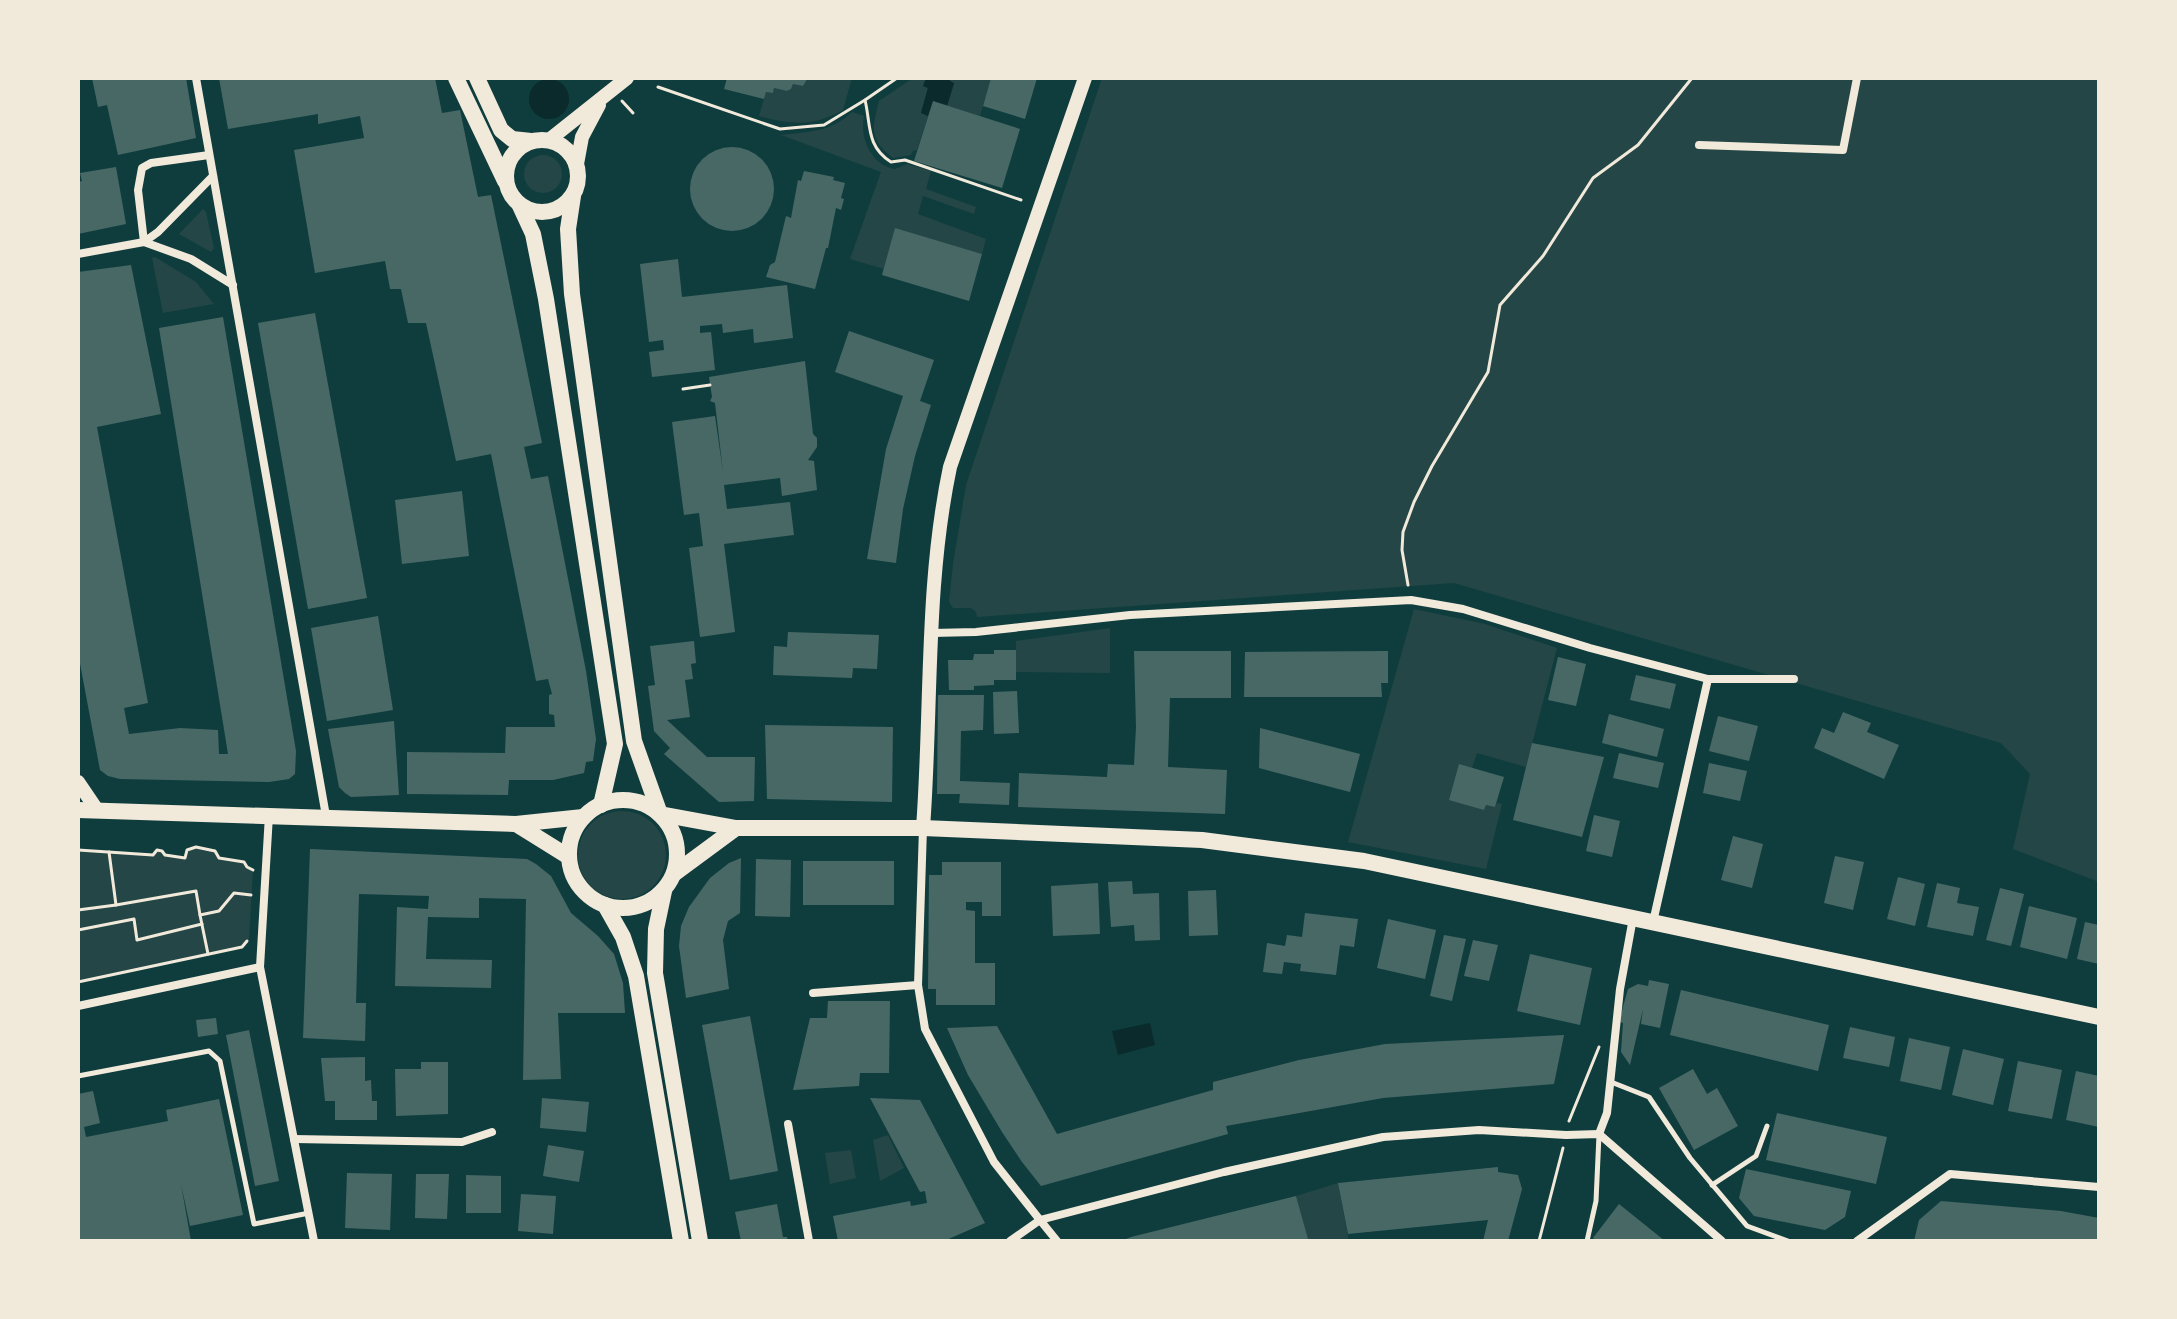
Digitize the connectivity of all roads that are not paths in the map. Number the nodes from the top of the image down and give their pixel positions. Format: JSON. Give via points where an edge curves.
{"nodes":[{"id":1,"x":196,"y":78,"type":"edge"},
{"id":2,"x":456,"y":78,"type":"edge"},
{"id":3,"x":477,"y":78,"type":"edge"},
{"id":4,"x":627,"y":78,"type":"edge"},
{"id":5,"x":1085,"y":78,"type":"edge"},
{"id":6,"x":1857,"y":78,"type":"edge"},
{"id":7,"x":601,"y":101,"type":"junction"},
{"id":8,"x":549,"y":140,"type":"junction"},
{"id":9,"x":531,"y":141,"type":"junction"},
{"id":10,"x":1699,"y":145,"type":"dead end"},
{"id":11,"x":209,"y":155,"type":"junction"},
{"id":12,"x":577,"y":164,"type":"junction"},
{"id":13,"x":213,"y":176,"type":"junction"},
{"id":14,"x":506,"y":183,"type":"junction"},
{"id":15,"x":573,"y":196,"type":"junction"},
{"id":16,"x":520,"y":206,"type":"junction"},
{"id":17,"x":144,"y":242,"type":"junction"},
{"id":18,"x":78,"y":254,"type":"edge"},
{"id":19,"x":233,"y":285,"type":"junction"},
{"id":20,"x":932,"y":633,"type":"junction"},
{"id":21,"x":1708,"y":679,"type":"junction"},
{"id":22,"x":1794,"y":679,"type":"dead end"},
{"id":23,"x":78,"y":782,"type":"edge"},
{"id":24,"x":601,"y":805,"type":"junction"},
{"id":25,"x":78,"y":810,"type":"edge"},
{"id":26,"x":97,"y":810,"type":"junction"},
{"id":27,"x":269,"y":814,"type":"junction"},
{"id":28,"x":660,"y":814,"type":"junction"},
{"id":29,"x":326,"y":816,"type":"junction"},
{"id":30,"x":583,"y":817,"type":"junction"},
{"id":31,"x":516,"y":824,"type":"junction"},
{"id":32,"x":736,"y":828,"type":"junction"},
{"id":33,"x":923,"y":828,"type":"junction"},
{"id":34,"x":569,"y":857,"type":"junction"},
{"id":35,"x":675,"y":873,"type":"junction"},
{"id":36,"x":664,"y":891,"type":"junction"},
{"id":37,"x":605,"y":905,"type":"junction"},
{"id":38,"x":1633,"y":918,"type":"junction"},
{"id":39,"x":1653,"y":922,"type":"junction"},
{"id":40,"x":260,"y":967,"type":"junction"},
{"id":41,"x":918,"y":985,"type":"junction"},
{"id":42,"x":813,"y":993,"type":"dead end"},
{"id":43,"x":78,"y":1006,"type":"edge"},
{"id":44,"x":2099,"y":1017,"type":"edge"},
{"id":45,"x":78,"y":1076,"type":"edge"},
{"id":46,"x":1611,"y":1082,"type":"junction"},
{"id":47,"x":788,"y":1124,"type":"dead end"},
{"id":48,"x":1767,"y":1126,"type":"dead end"},
{"id":49,"x":492,"y":1132,"type":"dead end"},
{"id":50,"x":1599,"y":1134,"type":"junction"},
{"id":51,"x":294,"y":1139,"type":"junction"},
{"id":52,"x":1712,"y":1185,"type":"junction"},
{"id":53,"x":2099,"y":1187,"type":"edge"},
{"id":54,"x":309,"y":1213,"type":"junction"},
{"id":55,"x":1040,"y":1220,"type":"junction"},
{"id":56,"x":314,"y":1241,"type":"edge"},
{"id":57,"x":681,"y":1241,"type":"edge"},
{"id":58,"x":700,"y":1241,"type":"edge"},
{"id":59,"x":809,"y":1241,"type":"edge"},
{"id":60,"x":1010,"y":1241,"type":"edge"},
{"id":61,"x":1057,"y":1241,"type":"edge"},
{"id":62,"x":1587,"y":1241,"type":"edge"},
{"id":63,"x":1722,"y":1241,"type":"edge"},
{"id":64,"x":1788,"y":1241,"type":"edge"},
{"id":65,"x":1857,"y":1241,"type":"edge"}],
"edges":[{"from":1,"to":11,"type":"street"},
{"from":2,"to":14,"type":"main road"},
{"from":3,"to":9,"type":"main road","via":[[501,130],[512,139]]},
{"from":4,"to":7,"type":"street"},
{"from":5,"to":20,"type":"street","via":[[950,467],[940,515]]},
{"from":6,"to":10,"type":"street","via":[[1843,150]]},
{"from":7,"to":8,"type":"street"},
{"from":7,"to":12,"type":"street","via":[[582,137]]},
{"from":8,"to":9,"type":"main road"},
{"from":8,"to":12,"type":"main road","via":[[566,149]]},
{"from":9,"to":14,"type":"main road","via":[[508,162]]},
{"from":11,"to":13,"type":"street"},
{"from":11,"to":17,"type":"street","via":[[142,168],[138,190]]},
{"from":12,"to":15,"type":"main road"},
{"from":13,"to":17,"type":"street"},
{"from":13,"to":19,"type":"street"},
{"from":14,"to":16,"type":"main road"},
{"from":15,"to":16,"type":"main road","via":[[548,213]]},
{"from":15,"to":28,"type":"main road","via":[[568,229],[572,294],[634,741]]},
{"from":16,"to":24,"type":"main road","via":[[533,234],[546,299],[615,744]]},
{"from":17,"to":18,"type":"street"},
{"from":17,"to":19,"type":"street","via":[[191,259]]},
{"from":19,"to":29,"type":"street"},
{"from":20,"to":21,"type":"street","via":[[1130,615],[1411,600],[1463,609]]},
{"from":20,"to":33,"type":"street"},
{"from":21,"to":22,"type":"street"},
{"from":21,"to":39,"type":"street"},
{"from":23,"to":26,"type":"street"},
{"from":24,"to":28,"type":"main road","via":[[632,801]]},
{"from":24,"to":30,"type":"main road"},
{"from":25,"to":26,"type":"main road"},
{"from":26,"to":27,"type":"main road"},
{"from":27,"to":29,"type":"main road"},
{"from":27,"to":40,"type":"street"},
{"from":28,"to":32,"type":"main road"},
{"from":28,"to":35,"type":"main road","via":[[673,831]]},
{"from":29,"to":31,"type":"main road"},
{"from":30,"to":31,"type":"main road"},
{"from":30,"to":34,"type":"main road","via":[[572,836]]},
{"from":31,"to":34,"type":"main road"},
{"from":32,"to":33,"type":"main road"},
{"from":32,"to":35,"type":"main road"},
{"from":33,"to":38,"type":"main road","via":[[1202,840],[1364,861]]},
{"from":33,"to":41,"type":"street"},
{"from":34,"to":37,"type":"main road","via":[[580,886]]},
{"from":35,"to":36,"type":"main road"},
{"from":36,"to":37,"type":"main road","via":[[646,904],[626,909]]},
{"from":36,"to":58,"type":"main road","via":[[655,973]]},
{"from":37,"to":57,"type":"main road","via":[[636,976]]},
{"from":38,"to":39,"type":"main road"},
{"from":38,"to":46,"type":"street"},
{"from":39,"to":44,"type":"main road"},
{"from":40,"to":43,"type":"street"},
{"from":40,"to":51,"type":"street"},
{"from":41,"to":42,"type":"street"},
{"from":41,"to":55,"type":"street","via":[[925,1029],[945,1072],[994,1162]]},
{"from":45,"to":54,"type":"lane","via":[[209,1051],[220,1061],[254,1224]]},
{"from":46,"to":50,"type":"street"},
{"from":46,"to":52,"type":"lane","via":[[1649,1097]]},
{"from":47,"to":59,"type":"street"},
{"from":48,"to":52,"type":"lane","via":[[1756,1156]]},
{"from":49,"to":51,"type":"street","via":[[462,1142]]},
{"from":50,"to":55,"type":"street","via":[[1479,1130],[1383,1137]]},
{"from":50,"to":62,"type":"lane","via":[[1596,1201]]},
{"from":50,"to":63,"type":"street"},
{"from":51,"to":54,"type":"street"},
{"from":52,"to":64,"type":"lane","via":[[1747,1226]]},
{"from":53,"to":65,"type":"street","via":[[1950,1174]]},
{"from":54,"to":56,"type":"street"},
{"from":55,"to":60,"type":"street"},
{"from":55,"to":61,"type":"street"}]}
